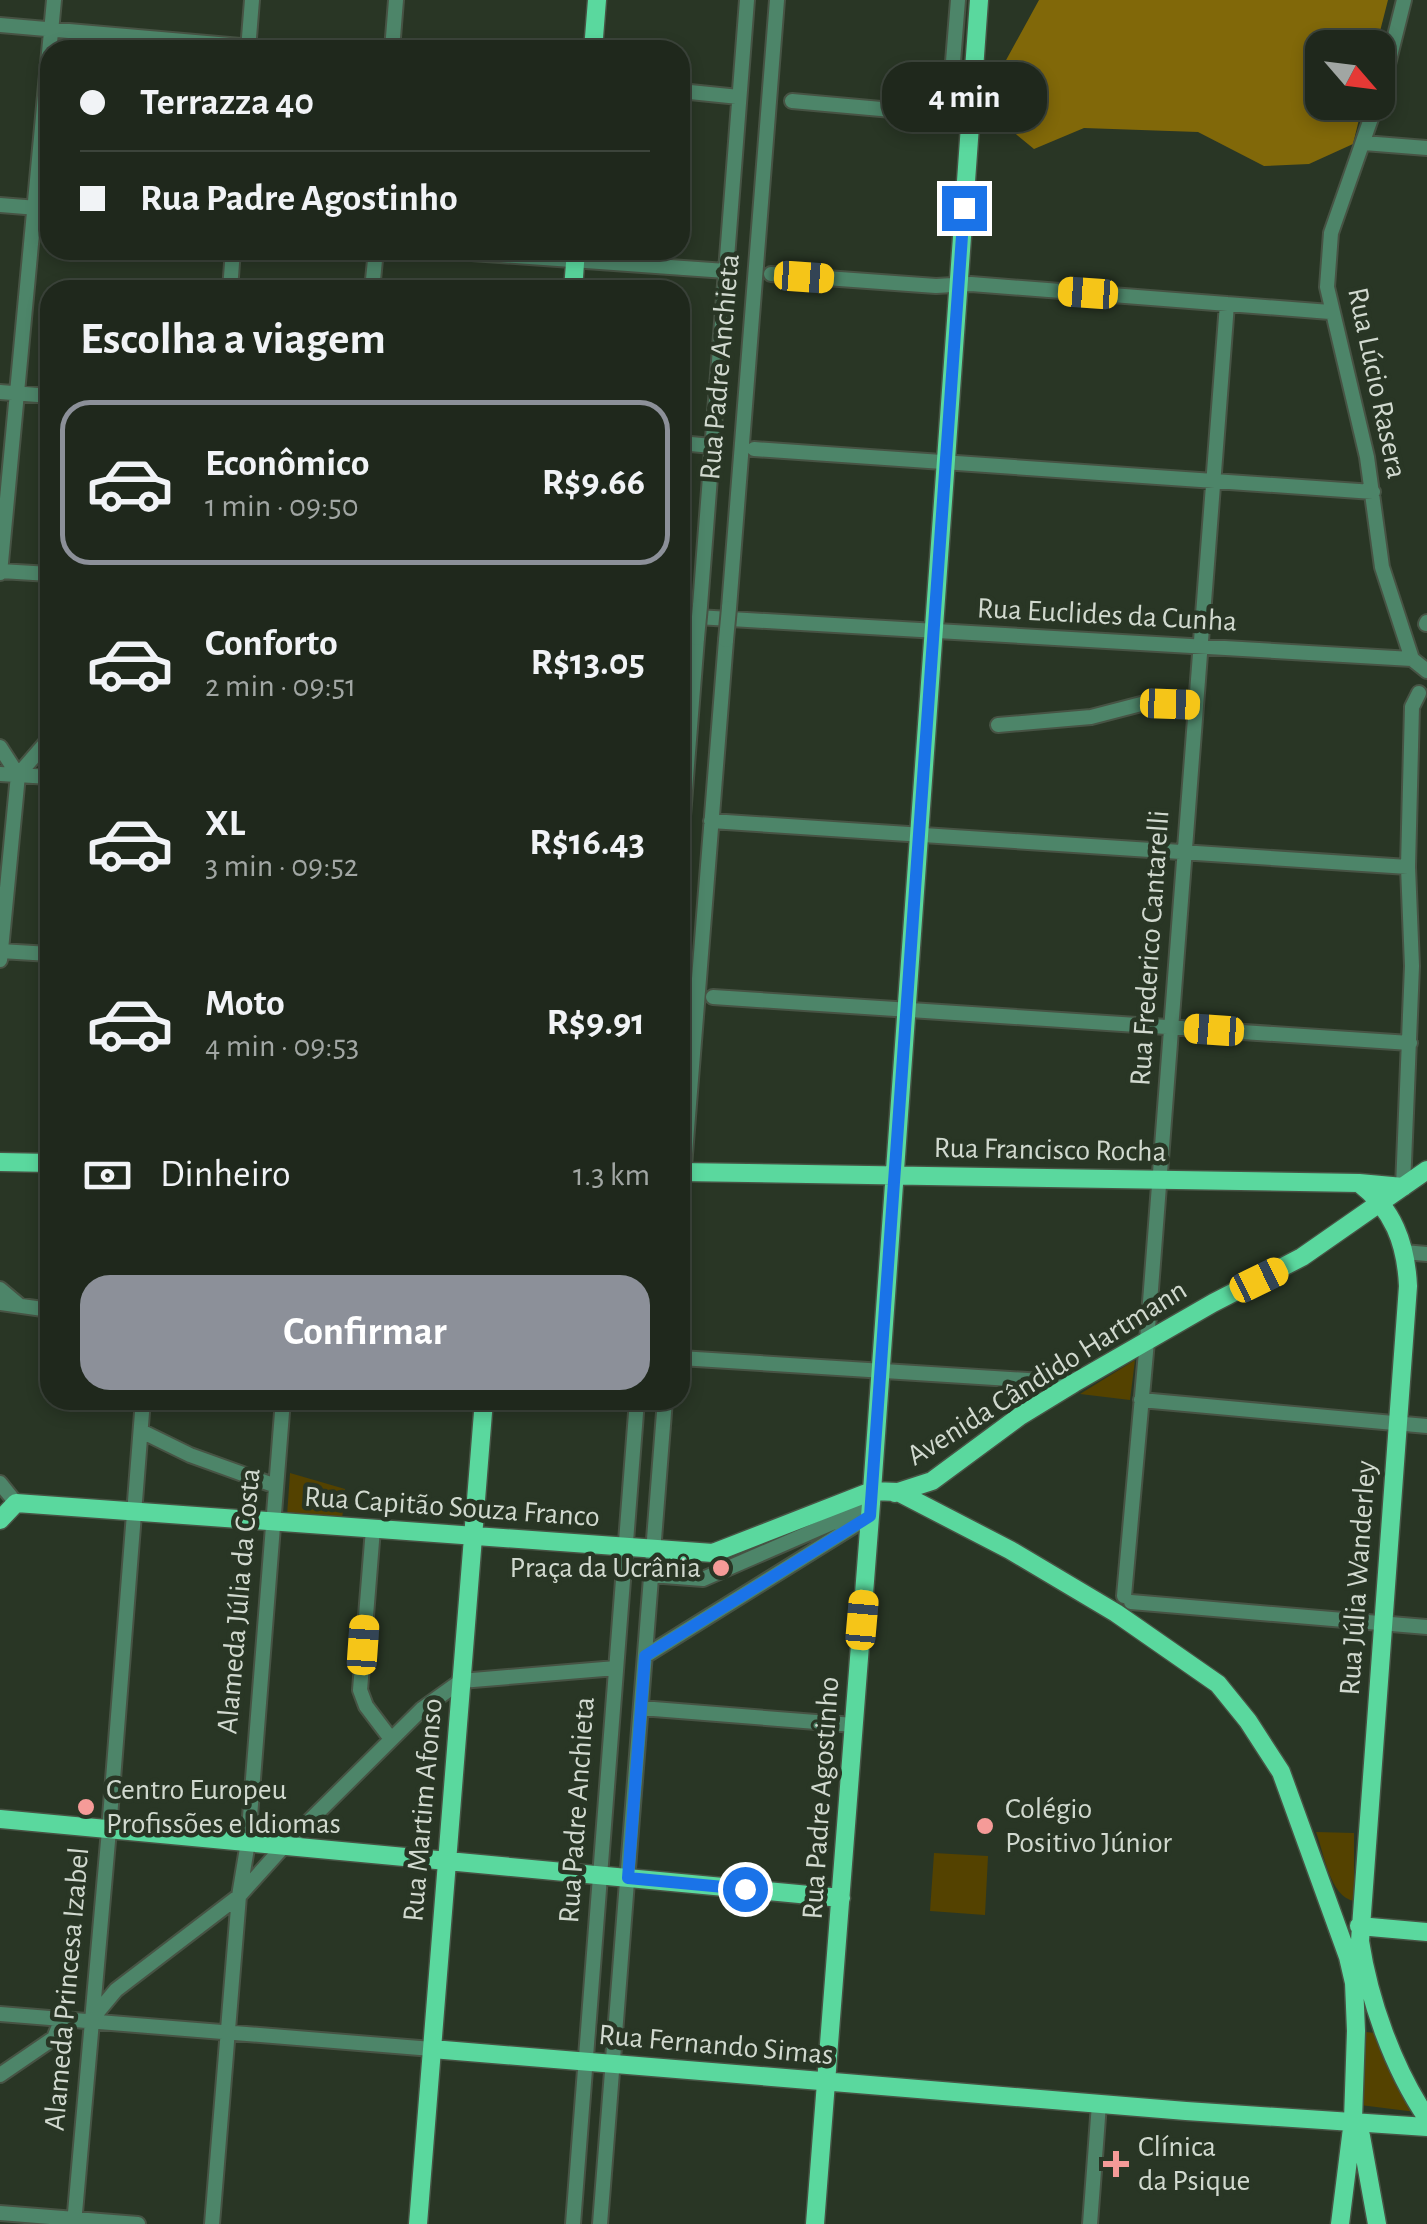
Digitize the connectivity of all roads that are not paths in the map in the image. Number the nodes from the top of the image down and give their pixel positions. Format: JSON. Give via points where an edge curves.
{"nodes":[{"id":1,"x":54,"y":0,"type":"edge"},
{"id":2,"x":252,"y":0,"type":"edge"},
{"id":3,"x":396,"y":0,"type":"edge"},
{"id":4,"x":597,"y":0,"type":"edge"},
{"id":5,"x":747,"y":0,"type":"edge"},
{"id":6,"x":777,"y":0,"type":"edge"},
{"id":7,"x":958,"y":0,"type":"edge"},
{"id":8,"x":978,"y":0,"type":"edge"},
{"id":9,"x":1404,"y":0,"type":"edge"},
{"id":10,"x":0,"y":25,"type":"edge"},
{"id":11,"x":51,"y":30,"type":"junction"},
{"id":12,"x":50,"y":40,"type":"edge"},
{"id":13,"x":160,"y":40,"type":"edge"},
{"id":14,"x":249,"y":40,"type":"edge"},
{"id":15,"x":393,"y":40,"type":"edge"},
{"id":16,"x":594,"y":40,"type":"edge"},
{"id":17,"x":952,"y":80,"type":"junction"},
{"id":18,"x":690,"y":93,"type":"edge"},
{"id":19,"x":972,"y":95,"type":"junction"},
{"id":20,"x":740,"y":96,"type":"junction"},
{"id":21,"x":950,"y":99,"type":"dead end"},
{"id":22,"x":792,"y":101,"type":"dead end"},
{"id":23,"x":970,"y":116,"type":"junction"},
{"id":24,"x":1364,"y":143,"type":"junction"},
{"id":25,"x":1427,"y":148,"type":"edge"},
{"id":26,"x":0,"y":205,"type":"edge"},
{"id":27,"x":40,"y":208,"type":"edge"},
{"id":28,"x":40,"y":223,"type":"edge"},
{"id":29,"x":623,"y":260,"type":"edge"},
{"id":30,"x":726,"y":271,"type":"junction"},
{"id":31,"x":771,"y":274,"type":"dead end"},
{"id":32,"x":958,"y":284,"type":"junction"},
{"id":33,"x":1227,"y":304,"type":"junction"},
{"id":34,"x":1330,"y":312,"type":"junction"},
{"id":35,"x":0,"y":392,"type":"edge"},
{"id":36,"x":18,"y":393,"type":"junction"},
{"id":37,"x":40,"y":395,"type":"edge"},
{"id":38,"x":0,"y":440,"type":"edge"},
{"id":39,"x":690,"y":445,"type":"edge"},
{"id":40,"x":712,"y":446,"type":"junction"},
{"id":41,"x":754,"y":449,"type":"dead end"},
{"id":42,"x":12,"y":460,"type":"junction"},
{"id":43,"x":946,"y":462,"type":"junction"},
{"id":44,"x":1214,"y":481,"type":"junction"},
{"id":45,"x":1373,"y":492,"type":"junction"},
{"id":46,"x":1,"y":572,"type":"edge"},
{"id":47,"x":40,"y":574,"type":"edge"},
{"id":48,"x":690,"y":617,"type":"edge"},
{"id":49,"x":934,"y":634,"type":"junction"},
{"id":50,"x":1200,"y":648,"type":"junction"},
{"id":51,"x":1412,"y":659,"type":"junction"},
{"id":52,"x":1427,"y":671,"type":"edge"},
{"id":53,"x":694,"y":680,"type":"junction"},
{"id":54,"x":723,"y":682,"type":"junction"},
{"id":55,"x":1419,"y":693,"type":"dead end"},
{"id":56,"x":1196,"y":705,"type":"junction"},
{"id":57,"x":998,"y":725,"type":"dead end"},
{"id":58,"x":690,"y":730,"type":"edge"},
{"id":59,"x":40,"y":747,"type":"edge"},
{"id":60,"x":2,"y":749,"type":"edge"},
{"id":61,"x":35,"y":752,"type":"junction"},
{"id":62,"x":0,"y":774,"type":"edge"},
{"id":63,"x":18,"y":775,"type":"junction"},
{"id":64,"x":40,"y":777,"type":"edge"},
{"id":65,"x":712,"y":822,"type":"junction"},
{"id":66,"x":919,"y":835,"type":"junction"},
{"id":67,"x":1185,"y":853,"type":"junction"},
{"id":68,"x":1408,"y":867,"type":"junction"},
{"id":69,"x":0,"y":951,"type":"edge"},
{"id":70,"x":40,"y":953,"type":"edge"},
{"id":71,"x":0,"y":960,"type":"edge"},
{"id":72,"x":713,"y":997,"type":"dead end"},
{"id":73,"x":906,"y":1010,"type":"junction"},
{"id":74,"x":1171,"y":1027,"type":"junction"},
{"id":75,"x":1410,"y":1043,"type":"junction"},
{"id":76,"x":690,"y":1079,"type":"edge"},
{"id":77,"x":0,"y":1162,"type":"edge"},
{"id":78,"x":40,"y":1163,"type":"edge"},
{"id":79,"x":1427,"y":1170,"type":"edge"},
{"id":80,"x":690,"y":1172,"type":"edge"},
{"id":81,"x":895,"y":1175,"type":"junction"},
{"id":82,"x":1159,"y":1180,"type":"junction"},
{"id":83,"x":1358,"y":1183,"type":"junction"},
{"id":84,"x":1402,"y":1186,"type":"junction"},
{"id":85,"x":1381,"y":1202,"type":"junction"},
{"id":86,"x":1402,"y":1244,"type":"junction"},
{"id":87,"x":1427,"y":1254,"type":"edge"},
{"id":88,"x":0,"y":1289,"type":"edge"},
{"id":89,"x":0,"y":1303,"type":"edge"},
{"id":90,"x":19,"y":1306,"type":"junction"},
{"id":91,"x":40,"y":1309,"type":"edge"},
{"id":92,"x":1147,"y":1341,"type":"junction"},
{"id":93,"x":690,"y":1359,"type":"edge"},
{"id":94,"x":881,"y":1371,"type":"junction"},
{"id":95,"x":1074,"y":1383,"type":"junction"},
{"id":96,"x":1141,"y":1400,"type":"junction"},
{"id":97,"x":142,"y":1410,"type":"edge"},
{"id":98,"x":282,"y":1410,"type":"edge"},
{"id":99,"x":483,"y":1410,"type":"edge"},
{"id":100,"x":636,"y":1410,"type":"edge"},
{"id":101,"x":664,"y":1410,"type":"edge"},
{"id":102,"x":1398,"y":1424,"type":"junction"},
{"id":103,"x":1427,"y":1426,"type":"edge"},
{"id":104,"x":140,"y":1431,"type":"junction"},
{"id":105,"x":0,"y":1484,"type":"edge"},
{"id":106,"x":276,"y":1486,"type":"junction"},
{"id":107,"x":898,"y":1492,"type":"junction"},
{"id":108,"x":16,"y":1503,"type":"junction"},
{"id":109,"x":871,"y":1504,"type":"junction"},
{"id":110,"x":134,"y":1512,"type":"junction"},
{"id":111,"x":0,"y":1520,"type":"edge"},
{"id":112,"x":273,"y":1522,"type":"junction"},
{"id":113,"x":372,"y":1529,"type":"junction"},
{"id":114,"x":473,"y":1536,"type":"junction"},
{"id":115,"x":626,"y":1547,"type":"junction"},
{"id":116,"x":653,"y":1549,"type":"junction"},
{"id":117,"x":651,"y":1574,"type":"junction"},
{"id":118,"x":1124,"y":1603,"type":"junction"},
{"id":119,"x":1382,"y":1623,"type":"junction"},
{"id":120,"x":1427,"y":1627,"type":"edge"},
{"id":121,"x":645,"y":1656,"type":"junction"},
{"id":122,"x":616,"y":1668,"type":"junction"},
{"id":123,"x":461,"y":1681,"type":"junction"},
{"id":124,"x":641,"y":1708,"type":"junction"},
{"id":125,"x":854,"y":1725,"type":"junction"},
{"id":126,"x":391,"y":1739,"type":"junction"},
{"id":127,"x":0,"y":1819,"type":"edge"},
{"id":128,"x":109,"y":1830,"type":"junction"},
{"id":129,"x":248,"y":1842,"type":"junction"},
{"id":130,"x":284,"y":1846,"type":"junction"},
{"id":131,"x":447,"y":1861,"type":"junction"},
{"id":132,"x":600,"y":1876,"type":"junction"},
{"id":133,"x":628,"y":1878,"type":"junction"},
{"id":134,"x":240,"y":1896,"type":"junction"},
{"id":135,"x":840,"y":1898,"type":"junction"},
{"id":136,"x":1329,"y":1903,"type":"junction"},
{"id":137,"x":1361,"y":1903,"type":"junction"},
{"id":138,"x":1359,"y":1926,"type":"junction"},
{"id":139,"x":1427,"y":1932,"type":"edge"},
{"id":140,"x":1341,"y":1937,"type":"junction"},
{"id":141,"x":94,"y":1985,"type":"junction"},
{"id":142,"x":116,"y":1990,"type":"junction"},
{"id":143,"x":0,"y":2014,"type":"edge"},
{"id":144,"x":62,"y":2019,"type":"junction"},
{"id":145,"x":90,"y":2021,"type":"junction"},
{"id":146,"x":1356,"y":2030,"type":"junction"},
{"id":147,"x":228,"y":2032,"type":"junction"},
{"id":148,"x":1390,"y":2043,"type":"junction"},
{"id":149,"x":432,"y":2049,"type":"junction"},
{"id":150,"x":586,"y":2062,"type":"junction"},
{"id":151,"x":613,"y":2064,"type":"junction"},
{"id":152,"x":0,"y":2075,"type":"edge"},
{"id":153,"x":826,"y":2082,"type":"junction"},
{"id":154,"x":1413,"y":2095,"type":"junction"},
{"id":155,"x":1099,"y":2104,"type":"junction"},
{"id":156,"x":1427,"y":2118,"type":"edge"},
{"id":157,"x":1352,"y":2120,"type":"junction"},
{"id":158,"x":1383,"y":2123,"type":"junction"},
{"id":159,"x":1427,"y":2126,"type":"edge"},
{"id":160,"x":0,"y":2213,"type":"edge"},
{"id":161,"x":74,"y":2222,"type":"edge"},
{"id":162,"x":138,"y":2224,"type":"edge"},
{"id":163,"x":212,"y":2224,"type":"edge"},
{"id":164,"x":418,"y":2224,"type":"edge"},
{"id":165,"x":573,"y":2224,"type":"edge"},
{"id":166,"x":600,"y":2224,"type":"edge"},
{"id":167,"x":815,"y":2224,"type":"edge"},
{"id":168,"x":1090,"y":2224,"type":"edge"},
{"id":169,"x":1340,"y":2224,"type":"edge"},
{"id":170,"x":1378,"y":2224,"type":"edge"}],
"edges":[{"from":1,"to":11,"type":"street"},
{"from":2,"to":14,"type":"street"},
{"from":3,"to":15,"type":"street"},
{"from":4,"to":16,"type":"main road"},
{"from":5,"to":20,"type":"street","name":"Rua Padre Anchieta"},
{"from":6,"to":54,"type":"street","name":"Rua Padre Anchieta","bridge":true},
{"from":7,"to":17,"type":"street"},
{"from":8,"to":19,"type":"main road","name":"Rua Padre Agostinho"},
{"from":9,"to":24,"type":"street","name":"Rua Lúcio Rasera"},
{"from":10,"to":11,"type":"street"},
{"from":11,"to":12,"type":"street"},
{"from":11,"to":13,"type":"street"},
{"from":17,"to":19,"type":"street"},
{"from":17,"to":21,"type":"street"},
{"from":18,"to":20,"type":"street"},
{"from":19,"to":23,"type":"main road","name":"Rua Padre Agostinho"},
{"from":20,"to":30,"type":"street","name":"Rua Padre Anchieta"},
{"from":22,"to":23,"type":"street"},
{"from":23,"to":32,"type":"main road","name":"Rua Padre Agostinho"},
{"from":24,"to":25,"type":"street"},
{"from":24,"to":34,"type":"street","name":"Rua Lúcio Rasera","via":[[1332,233],[1326,270]]},
{"from":26,"to":27,"type":"street"},
{"from":28,"to":36,"type":"street"},
{"from":29,"to":30,"type":"street"},
{"from":30,"to":40,"type":"street","name":"Rua Padre Anchieta"},
{"from":31,"to":32,"type":"street"},
{"from":32,"to":33,"type":"street"},
{"from":32,"to":43,"type":"main road","name":"Rua Padre Agostinho"},
{"from":33,"to":34,"type":"street"},
{"from":33,"to":44,"type":"street","name":"Rua Frederico Cantarelli"},
{"from":34,"to":45,"type":"street","name":"Rua Lúcio Rasera"},
{"from":35,"to":36,"type":"street"},
{"from":36,"to":37,"type":"street"},
{"from":36,"to":42,"type":"street"},
{"from":38,"to":42,"type":"street"},
{"from":39,"to":40,"type":"street"},
{"from":40,"to":53,"type":"street","name":"Rua Padre Anchieta","bridge":true},
{"from":41,"to":43,"type":"street"},
{"from":42,"to":46,"type":"street"},
{"from":43,"to":44,"type":"street"},
{"from":43,"to":49,"type":"main road","name":"Rua Padre Agostinho"},
{"from":44,"to":45,"type":"street"},
{"from":44,"to":50,"type":"street","name":"Rua Frederico Cantarelli"},
{"from":45,"to":51,"type":"street","name":"Rua Lúcio Rasera","via":[[1382,566]]},
{"from":46,"to":47,"type":"street"},
{"from":48,"to":49,"type":"street","name":"Rua Euclides da Cunha"},
{"from":49,"to":50,"type":"street","name":"Rua Euclides da Cunha"},
{"from":49,"to":66,"type":"main road","name":"Rua Padre Agostinho"},
{"from":50,"to":51,"type":"street","name":"Rua Euclides da Cunha"},
{"from":50,"to":56,"type":"street","name":"Rua Frederico Cantarelli"},
{"from":51,"to":52,"type":"street"},
{"from":53,"to":54,"type":"street"},
{"from":53,"to":58,"type":"street","name":"Rua Padre Anchieta"},
{"from":54,"to":65,"type":"street","name":"Rua Padre Anchieta"},
{"from":55,"to":68,"type":"street","name":"Rua Júlia Wanderley","via":[[1412,707]]},
{"from":56,"to":57,"type":"street","via":[[1145,703],[1091,718]]},
{"from":56,"to":67,"type":"street","name":"Rua Frederico Cantarelli"},
{"from":59,"to":61,"type":"street"},
{"from":60,"to":61,"type":"street"},
{"from":60,"to":63,"type":"street"},
{"from":61,"to":63,"type":"street"},
{"from":62,"to":63,"type":"street"},
{"from":63,"to":64,"type":"street"},
{"from":63,"to":69,"type":"street"},
{"from":65,"to":66,"type":"street"},
{"from":65,"to":76,"type":"street","name":"Rua Padre Anchieta"},
{"from":66,"to":67,"type":"street"},
{"from":66,"to":73,"type":"main road","name":"Rua Padre Agostinho"},
{"from":67,"to":68,"type":"street"},
{"from":67,"to":74,"type":"street","name":"Rua Frederico Cantarelli"},
{"from":68,"to":75,"type":"street","name":"Rua Júlia Wanderley"},
{"from":69,"to":70,"type":"street"},
{"from":69,"to":71,"type":"street"},
{"from":72,"to":73,"type":"street"},
{"from":73,"to":74,"type":"street"},
{"from":73,"to":81,"type":"main road","name":"Rua Padre Agostinho"},
{"from":74,"to":75,"type":"street"},
{"from":74,"to":82,"type":"street","name":"Rua Frederico Cantarelli"},
{"from":75,"to":84,"type":"street","name":"Rua Júlia Wanderley"},
{"from":77,"to":78,"type":"main road"},
{"from":79,"to":84,"type":"main road","name":"Avenida Cândido Hartmann"},
{"from":80,"to":81,"type":"main road","name":"Rua Francisco Rocha"},
{"from":81,"to":82,"type":"main road","name":"Rua Francisco Rocha"},
{"from":81,"to":94,"type":"main road","name":"Rua Padre Agostinho"},
{"from":82,"to":83,"type":"main road","name":"Rua Francisco Rocha"},
{"from":82,"to":92,"type":"street","name":"Rua Frederico Cantarelli"},
{"from":83,"to":84,"type":"main road","name":"Rua Francisco Rocha"},
{"from":83,"to":85,"type":"main road"},
{"from":84,"to":85,"type":"main road","name":"Avenida Cândido Hartmann"},
{"from":84,"to":86,"type":"main road","name":"Rua Júlia Wanderley"},
{"from":85,"to":86,"type":"main road","name":"Rua Júlia Wanderley"},
{"from":85,"to":92,"type":"main road","name":"Avenida Cândido Hartmann","via":[[1302,1258]]},
{"from":86,"to":87,"type":"street"},
{"from":86,"to":102,"type":"main road","name":"Rua Júlia Wanderley","via":[[1407,1306]]},
{"from":88,"to":90,"type":"street"},
{"from":89,"to":90,"type":"street"},
{"from":90,"to":91,"type":"street"},
{"from":92,"to":95,"type":"main road","name":"Avenida Cândido Hartmann"},
{"from":92,"to":96,"type":"street","name":"Rua Frederico Cantarelli"},
{"from":93,"to":94,"type":"street"},
{"from":94,"to":95,"type":"street"},
{"from":94,"to":109,"type":"main road","name":"Rua Padre Agostinho"},
{"from":95,"to":107,"type":"main road","name":"Avenida Cândido Hartmann","via":[[946,1472]]},
{"from":96,"to":102,"type":"street"},
{"from":96,"to":118,"type":"street","name":"Rua Frederico Cantarelli"},
{"from":97,"to":104,"type":"street","name":"Alameda Princesa Izabel"},
{"from":98,"to":106,"type":"street","name":"Alameda Júlia da Costa"},
{"from":99,"to":114,"type":"main road","name":"Rua Martim Afonso"},
{"from":100,"to":115,"type":"street","name":"Rua Padre Anchieta"},
{"from":101,"to":116,"type":"street","name":"Rua Padre Anchieta"},
{"from":102,"to":103,"type":"street"},
{"from":102,"to":119,"type":"main road","name":"Rua Júlia Wanderley"},
{"from":104,"to":106,"type":"street"},
{"from":104,"to":110,"type":"street","name":"Alameda Princesa Izabel"},
{"from":105,"to":108,"type":"street"},
{"from":106,"to":112,"type":"street","name":"Alameda Júlia da Costa"},
{"from":107,"to":109,"type":"main road"},
{"from":107,"to":118,"type":"main road"},
{"from":108,"to":110,"type":"main road","name":"Rua Capitão Souza Franco"},
{"from":108,"to":111,"type":"main road"},
{"from":109,"to":116,"type":"main road","name":"Rua Capitão Souza Franco","via":[[718,1552]]},
{"from":109,"to":117,"type":"street","via":[[703,1579]]},
{"from":109,"to":121,"type":"street"},
{"from":109,"to":125,"type":"main road","name":"Rua Padre Agostinho"},
{"from":110,"to":112,"type":"main road","name":"Rua Capitão Souza Franco"},
{"from":110,"to":128,"type":"street","name":"Alameda Princesa Izabel"},
{"from":112,"to":113,"type":"main road","name":"Rua Capitão Souza Franco"},
{"from":112,"to":129,"type":"street","name":"Alameda Júlia da Costa"},
{"from":113,"to":114,"type":"main road","name":"Rua Capitão Souza Franco"},
{"from":113,"to":126,"type":"street","via":[[360,1690]]},
{"from":114,"to":115,"type":"main road","name":"Rua Capitão Souza Franco"},
{"from":114,"to":123,"type":"main road","name":"Rua Martim Afonso"},
{"from":115,"to":116,"type":"main road","name":"Rua Capitão Souza Franco"},
{"from":115,"to":122,"type":"street","name":"Rua Padre Anchieta"},
{"from":116,"to":117,"type":"street","name":"Rua Padre Anchieta"},
{"from":117,"to":121,"type":"street","name":"Rua Padre Anchieta"},
{"from":118,"to":119,"type":"street"},
{"from":118,"to":136,"type":"main road","via":[[1210,1677],[1248,1720],[1282,1772]]},
{"from":119,"to":120,"type":"street"},
{"from":119,"to":137,"type":"main road","name":"Rua Júlia Wanderley"},
{"from":121,"to":124,"type":"street","name":"Rua Padre Anchieta"},
{"from":122,"to":123,"type":"street"},
{"from":122,"to":132,"type":"street","name":"Rua Padre Anchieta"},
{"from":123,"to":126,"type":"street"},
{"from":123,"to":131,"type":"main road","name":"Rua Martim Afonso"},
{"from":124,"to":125,"type":"street"},
{"from":124,"to":133,"type":"street","name":"Rua Padre Anchieta"},
{"from":125,"to":135,"type":"main road","name":"Rua Padre Agostinho"},
{"from":126,"to":130,"type":"street"},
{"from":127,"to":128,"type":"main road"},
{"from":128,"to":129,"type":"main road"},
{"from":128,"to":141,"type":"street","name":"Alameda Princesa Izabel"},
{"from":129,"to":130,"type":"main road"},
{"from":129,"to":134,"type":"street","name":"Alameda Júlia da Costa"},
{"from":130,"to":131,"type":"main road"},
{"from":130,"to":134,"type":"street"},
{"from":131,"to":132,"type":"main road"},
{"from":131,"to":149,"type":"main road","name":"Rua Martim Afonso"},
{"from":132,"to":133,"type":"main road"},
{"from":132,"to":150,"type":"street","name":"Rua Padre Anchieta"},
{"from":133,"to":135,"type":"main road"},
{"from":133,"to":151,"type":"street","name":"Rua Padre Anchieta"},
{"from":134,"to":142,"type":"street"},
{"from":134,"to":147,"type":"street","name":"Alameda Júlia da Costa"},
{"from":135,"to":153,"type":"main road","name":"Rua Padre Agostinho"},
{"from":136,"to":137,"type":"main road"},
{"from":136,"to":140,"type":"main road"},
{"from":137,"to":138,"type":"main road","name":"Rua Júlia Wanderley"},
{"from":138,"to":139,"type":"main road"},
{"from":138,"to":140,"type":"street"},
{"from":138,"to":148,"type":"main road","name":"Rua Júlia Wanderley"},
{"from":140,"to":146,"type":"main road","via":[[1352,1970]]},
{"from":141,"to":142,"type":"street"},
{"from":141,"to":145,"type":"street","name":"Alameda Princesa Izabel"},
{"from":142,"to":145,"type":"street"},
{"from":143,"to":144,"type":"street","name":"Rua Fernando Simas"},
{"from":144,"to":145,"type":"street","name":"Rua Fernando Simas"},
{"from":144,"to":152,"type":"street","via":[[54,2038]]},
{"from":145,"to":147,"type":"street","name":"Rua Fernando Simas"},
{"from":145,"to":161,"type":"street","name":"Alameda Princesa Izabel"},
{"from":146,"to":148,"type":"main road","via":[[1371,2023]]},
{"from":146,"to":157,"type":"main road"},
{"from":147,"to":149,"type":"street","name":"Rua Fernando Simas"},
{"from":147,"to":163,"type":"street","name":"Alameda Júlia da Costa"},
{"from":148,"to":154,"type":"main road","name":"Rua Júlia Wanderley"},
{"from":149,"to":150,"type":"main road","name":"Rua Fernando Simas"},
{"from":149,"to":164,"type":"main road","name":"Rua Martim Afonso"},
{"from":150,"to":151,"type":"main road","name":"Rua Fernando Simas"},
{"from":150,"to":165,"type":"street","name":"Rua Padre Anchieta"},
{"from":151,"to":153,"type":"main road","name":"Rua Fernando Simas"},
{"from":151,"to":166,"type":"street","name":"Rua Padre Anchieta"},
{"from":153,"to":155,"type":"main road","name":"Rua Fernando Simas"},
{"from":153,"to":167,"type":"main road","name":"Rua Padre Agostinho"},
{"from":154,"to":156,"type":"main road","name":"Rua Júlia Wanderley"},
{"from":154,"to":158,"type":"main road"},
{"from":155,"to":157,"type":"main road","name":"Rua Fernando Simas"},
{"from":155,"to":168,"type":"street"},
{"from":157,"to":158,"type":"main road","name":"Rua Fernando Simas"},
{"from":157,"to":169,"type":"main road"},
{"from":157,"to":170,"type":"main road"},
{"from":158,"to":159,"type":"main road","name":"Rua Fernando Simas"},
{"from":160,"to":161,"type":"street"},
{"from":161,"to":162,"type":"street"}]}
